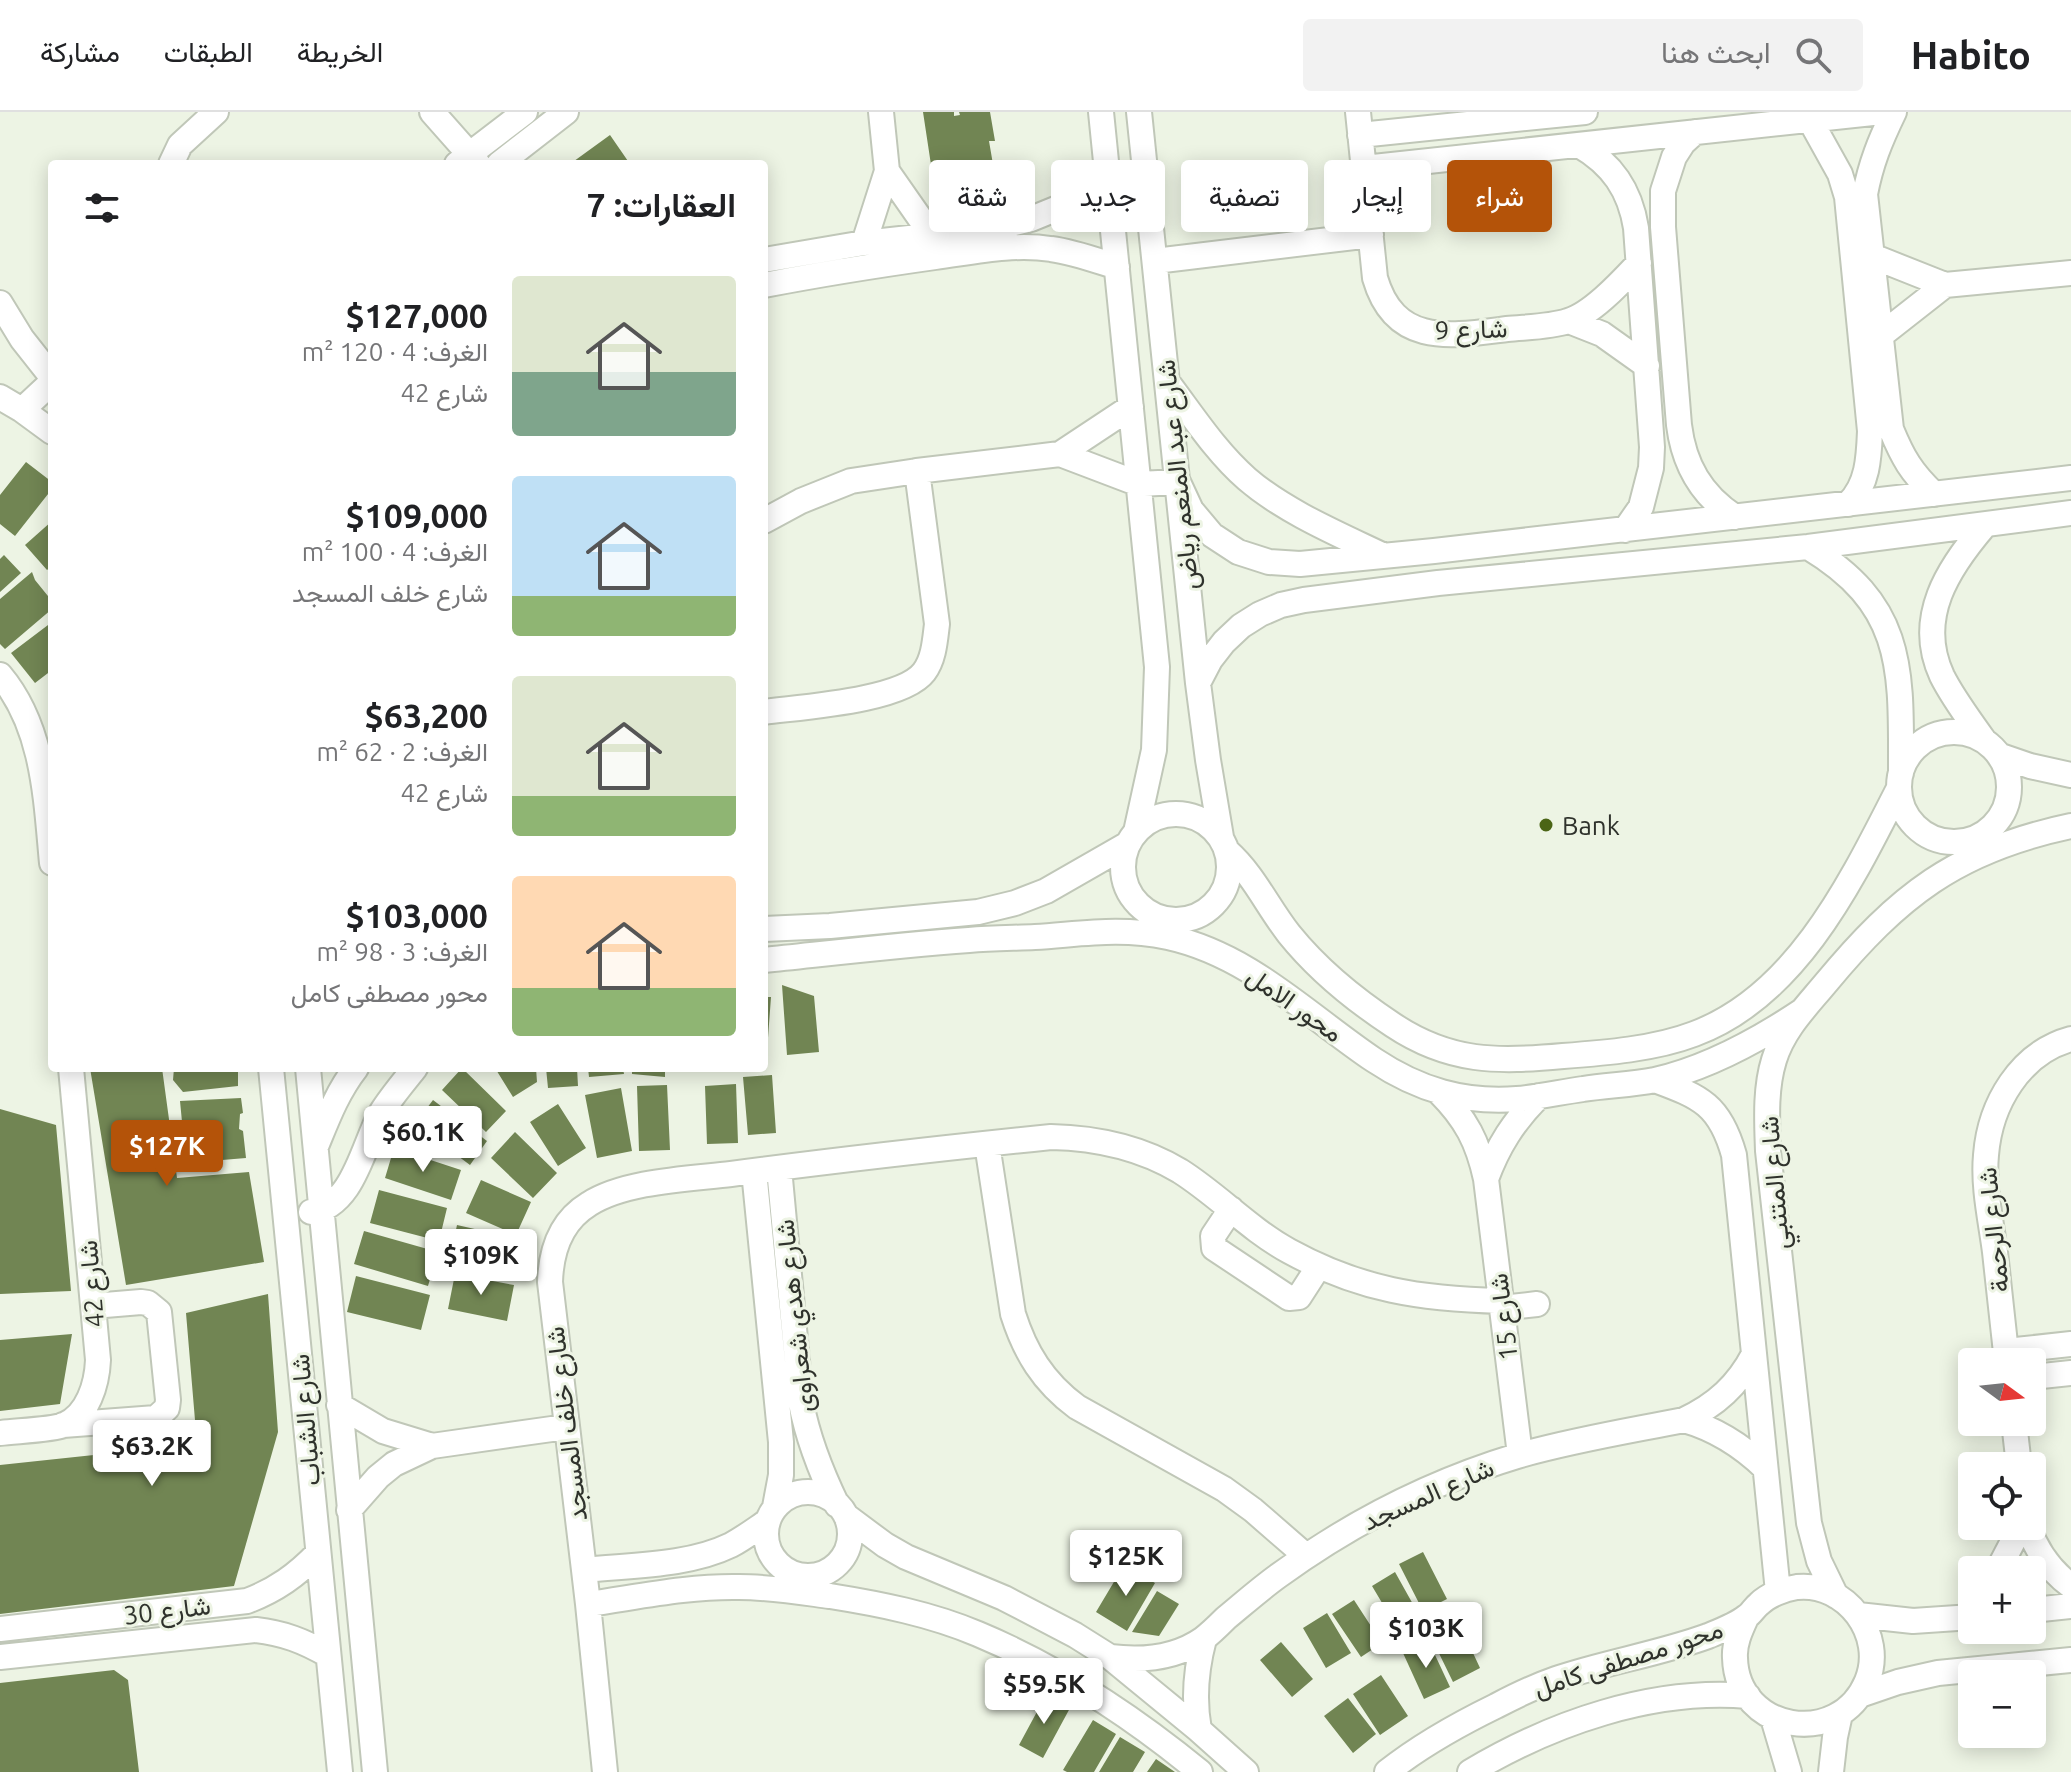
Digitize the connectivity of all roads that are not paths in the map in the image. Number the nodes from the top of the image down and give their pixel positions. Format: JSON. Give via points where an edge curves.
{"nodes":[{"id":1,"x":216,"y":112,"type":"edge"},
{"id":2,"x":432,"y":112,"type":"edge"},
{"id":3,"x":525,"y":112,"type":"edge"},
{"id":4,"x":566,"y":112,"type":"edge"},
{"id":5,"x":881,"y":112,"type":"edge"},
{"id":6,"x":1101,"y":112,"type":"edge"},
{"id":7,"x":1139,"y":112,"type":"edge"},
{"id":8,"x":1585,"y":112,"type":"edge"},
{"id":9,"x":1882,"y":112,"type":"edge"},
{"id":10,"x":1894,"y":112,"type":"edge"},
{"id":11,"x":1745,"y":119,"type":"edge"},
{"id":12,"x":1810,"y":120,"type":"junction"},
{"id":13,"x":1359,"y":123,"type":"edge"},
{"id":14,"x":1695,"y":132,"type":"junction"},
{"id":15,"x":1579,"y":145,"type":"junction"},
{"id":16,"x":173,"y":160,"type":"edge"},
{"id":17,"x":467,"y":160,"type":"edge"},
{"id":18,"x":469,"y":160,"type":"edge"},
{"id":19,"x":504,"y":160,"type":"edge"},
{"id":20,"x":1106,"y":160,"type":"edge"},
{"id":21,"x":1363,"y":160,"type":"edge"},
{"id":22,"x":1431,"y":161,"type":"edge"},
{"id":23,"x":887,"y":171,"type":"junction"},
{"id":24,"x":1856,"y":196,"type":"junction"},
{"id":25,"x":1051,"y":212,"type":"edge"},
{"id":26,"x":1663,"y":227,"type":"junction"},
{"id":27,"x":1636,"y":228,"type":"junction"},
{"id":28,"x":1113,"y":232,"type":"edge"},
{"id":29,"x":1371,"y":232,"type":"edge"},
{"id":30,"x":931,"y":234,"type":"junction"},
{"id":31,"x":1371,"y":235,"type":"junction"},
{"id":32,"x":991,"y":239,"type":"junction"},
{"id":33,"x":864,"y":243,"type":"junction"},
{"id":34,"x":1872,"y":256,"type":"junction"},
{"id":35,"x":768,"y":259,"type":"edge"},
{"id":36,"x":1155,"y":261,"type":"junction"},
{"id":37,"x":1639,"y":263,"type":"junction"},
{"id":38,"x":1117,"y":267,"type":"junction"},
{"id":39,"x":2071,"y":273,"type":"edge"},
{"id":40,"x":768,"y":284,"type":"edge"},
{"id":41,"x":1945,"y":285,"type":"junction"},
{"id":42,"x":0,"y":303,"type":"edge"},
{"id":43,"x":1569,"y":321,"type":"junction"},
{"id":44,"x":1880,"y":336,"type":"junction"},
{"id":45,"x":1647,"y":366,"type":"junction"},
{"id":46,"x":48,"y":374,"type":"edge"},
{"id":47,"x":1167,"y":382,"type":"junction"},
{"id":48,"x":48,"y":383,"type":"edge"},
{"id":49,"x":0,"y":397,"type":"edge"},
{"id":50,"x":1131,"y":407,"type":"junction"},
{"id":51,"x":22,"y":410,"type":"junction"},
{"id":52,"x":1679,"y":425,"type":"junction"},
{"id":53,"x":1652,"y":427,"type":"junction"},
{"id":54,"x":48,"y":429,"type":"edge"},
{"id":55,"x":1880,"y":430,"type":"junction"},
{"id":56,"x":1060,"y":454,"type":"junction"},
{"id":57,"x":917,"y":471,"type":"junction"},
{"id":58,"x":2071,"y":478,"type":"edge"},
{"id":59,"x":1178,"y":482,"type":"junction"},
{"id":60,"x":2038,"y":482,"type":"junction"},
{"id":61,"x":1139,"y":484,"type":"junction"},
{"id":62,"x":1934,"y":494,"type":"junction"},
{"id":63,"x":1848,"y":504,"type":"junction"},
{"id":64,"x":2071,"y":513,"type":"edge"},
{"id":65,"x":2042,"y":516,"type":"junction"},
{"id":66,"x":1735,"y":517,"type":"junction"},
{"id":67,"x":768,"y":519,"type":"edge"},
{"id":68,"x":1985,"y":525,"type":"junction"},
{"id":69,"x":1625,"y":530,"type":"junction"},
{"id":70,"x":1808,"y":547,"type":"junction"},
{"id":71,"x":1434,"y":551,"type":"junction"},
{"id":72,"x":1384,"y":556,"type":"junction"},
{"id":73,"x":1438,"y":583,"type":"junction"},
{"id":74,"x":0,"y":675,"type":"edge"},
{"id":75,"x":1198,"y":683,"type":"junction"},
{"id":76,"x":768,"y":711,"type":"edge"},
{"id":77,"x":1983,"y":739,"type":"junction"},
{"id":78,"x":2001,"y":756,"type":"junction"},
{"id":79,"x":2071,"y":775,"type":"edge"},
{"id":80,"x":1900,"y":782,"type":"junction"},
{"id":81,"x":2001,"y":815,"type":"junction"},
{"id":82,"x":48,"y":822,"type":"edge"},
{"id":83,"x":2071,"y":826,"type":"edge"},
{"id":84,"x":2045,"y":831,"type":"junction"},
{"id":85,"x":1132,"y":838,"type":"junction"},
{"id":86,"x":1948,"y":842,"type":"junction"},
{"id":87,"x":1224,"y":844,"type":"junction"},
{"id":88,"x":1938,"y":876,"type":"junction"},
{"id":89,"x":1173,"y":920,"type":"junction"},
{"id":90,"x":768,"y":924,"type":"edge"},
{"id":91,"x":1137,"y":932,"type":"junction"},
{"id":92,"x":1201,"y":947,"type":"junction"},
{"id":93,"x":768,"y":960,"type":"edge"},
{"id":94,"x":1802,"y":1011,"type":"junction"},
{"id":95,"x":2071,"y":1039,"type":"edge"},
{"id":96,"x":1586,"y":1054,"type":"junction"},
{"id":97,"x":71,"y":1072,"type":"edge"},
{"id":98,"x":271,"y":1072,"type":"edge"},
{"id":99,"x":308,"y":1072,"type":"edge"},
{"id":100,"x":353,"y":1072,"type":"edge"},
{"id":101,"x":412,"y":1072,"type":"edge"},
{"id":102,"x":1655,"y":1080,"type":"junction"},
{"id":103,"x":1592,"y":1087,"type":"junction"},
{"id":104,"x":1439,"y":1092,"type":"junction"},
{"id":105,"x":1539,"y":1096,"type":"junction"},
{"id":106,"x":987,"y":1144,"type":"junction"},
{"id":107,"x":316,"y":1146,"type":"junction"},
{"id":108,"x":1768,"y":1151,"type":"junction"},
{"id":109,"x":1734,"y":1155,"type":"junction"},
{"id":110,"x":779,"y":1168,"type":"junction"},
{"id":111,"x":754,"y":1171,"type":"junction"},
{"id":112,"x":1486,"y":1179,"type":"junction"},
{"id":113,"x":1231,"y":1209,"type":"junction"},
{"id":114,"x":321,"y":1210,"type":"junction"},
{"id":115,"x":285,"y":1215,"type":"junction"},
{"id":116,"x":1319,"y":1266,"type":"junction"},
{"id":117,"x":1501,"y":1304,"type":"junction"},
{"id":118,"x":1537,"y":1304,"type":"dead end"},
{"id":119,"x":93,"y":1306,"type":"junction"},
{"id":120,"x":2071,"y":1344,"type":"edge"},
{"id":121,"x":2006,"y":1348,"type":"edge"},
{"id":122,"x":2046,"y":1349,"type":"edge"},
{"id":123,"x":1754,"y":1354,"type":"junction"},
{"id":124,"x":2071,"y":1373,"type":"edge"},
{"id":125,"x":2046,"y":1376,"type":"edge"},
{"id":126,"x":339,"y":1405,"type":"junction"},
{"id":127,"x":1684,"y":1420,"type":"junction"},
{"id":128,"x":63,"y":1425,"type":"junction"},
{"id":129,"x":566,"y":1427,"type":"junction"},
{"id":130,"x":0,"y":1433,"type":"edge"},
{"id":131,"x":432,"y":1446,"type":"junction"},
{"id":132,"x":1520,"y":1455,"type":"junction"},
{"id":133,"x":1765,"y":1468,"type":"junction"},
{"id":134,"x":349,"y":1510,"type":"junction"},
{"id":135,"x":842,"y":1511,"type":"junction"},
{"id":136,"x":772,"y":1514,"type":"junction"},
{"id":137,"x":2035,"y":1540,"type":"edge"},
{"id":138,"x":318,"y":1553,"type":"junction"},
{"id":139,"x":1306,"y":1556,"type":"junction"},
{"id":140,"x":584,"y":1570,"type":"junction"},
{"id":141,"x":831,"y":1570,"type":"junction"},
{"id":142,"x":797,"y":1576,"type":"junction"},
{"id":143,"x":2071,"y":1586,"type":"edge"},
{"id":144,"x":776,"y":1589,"type":"junction"},
{"id":145,"x":1778,"y":1592,"type":"junction"},
{"id":146,"x":1836,"y":1596,"type":"junction"},
{"id":147,"x":868,"y":1602,"type":"junction"},
{"id":148,"x":588,"y":1604,"type":"junction"},
{"id":149,"x":203,"y":1606,"type":"junction"},
{"id":150,"x":2071,"y":1606,"type":"edge"},
{"id":151,"x":2046,"y":1609,"type":"edge"},
{"id":152,"x":1858,"y":1615,"type":"junction"},
{"id":153,"x":1958,"y":1615,"type":"edge"},
{"id":154,"x":1746,"y":1618,"type":"junction"},
{"id":155,"x":0,"y":1629,"type":"edge"},
{"id":156,"x":205,"y":1634,"type":"junction"},
{"id":157,"x":1204,"y":1639,"type":"junction"},
{"id":158,"x":328,"y":1655,"type":"junction"},
{"id":159,"x":0,"y":1657,"type":"edge"},
{"id":160,"x":1110,"y":1657,"type":"junction"},
{"id":161,"x":2071,"y":1660,"type":"edge"},
{"id":162,"x":1860,"y":1695,"type":"junction"},
{"id":163,"x":1748,"y":1696,"type":"junction"},
{"id":164,"x":1840,"y":1714,"type":"junction"},
{"id":165,"x":1773,"y":1718,"type":"junction"},
{"id":166,"x":1199,"y":1730,"type":"junction"},
{"id":167,"x":374,"y":1760,"type":"edge"},
{"id":168,"x":339,"y":1762,"type":"edge"},
{"id":169,"x":605,"y":1772,"type":"edge"},
{"id":170,"x":1200,"y":1772,"type":"edge"},
{"id":171,"x":1246,"y":1772,"type":"edge"},
{"id":172,"x":1387,"y":1772,"type":"edge"},
{"id":173,"x":1470,"y":1772,"type":"edge"},
{"id":174,"x":1789,"y":1772,"type":"edge"},
{"id":175,"x":1831,"y":1772,"type":"edge"}],
"edges":[{"from":1,"to":16,"type":"street","via":[[180,145]]},
{"from":2,"to":17,"type":"street"},
{"from":3,"to":18,"type":"street"},
{"from":4,"to":19,"type":"street"},
{"from":5,"to":23,"type":"street"},
{"from":6,"to":20,"type":"street","name":"شارع عبد المنعم رياض"},
{"from":7,"to":36,"type":"street","name":"شارع عبد المنعم رياض"},
{"from":8,"to":13,"type":"street"},
{"from":9,"to":12,"type":"street"},
{"from":10,"to":24,"type":"street"},
{"from":11,"to":12,"type":"street"},
{"from":11,"to":14,"type":"street"},
{"from":12,"to":24,"type":"street"},
{"from":13,"to":21,"type":"street","name":"شارع 9"},
{"from":14,"to":15,"type":"street"},
{"from":14,"to":26,"type":"street","via":[[1667,174]]},
{"from":15,"to":22,"type":"street"},
{"from":15,"to":27,"type":"street","via":[[1614,173],[1629,199]]},
{"from":23,"to":30,"type":"street"},
{"from":23,"to":33,"type":"street"},
{"from":24,"to":34,"type":"street"},
{"from":24,"to":55,"type":"street"},
{"from":25,"to":32,"type":"street"},
{"from":26,"to":27,"type":"street"},
{"from":26,"to":52,"type":"street"},
{"from":27,"to":37,"type":"street"},
{"from":28,"to":38,"type":"street","name":"شارع عبد المنعم رياض"},
{"from":29,"to":31,"type":"street","name":"شارع 9"},
{"from":30,"to":32,"type":"street"},
{"from":30,"to":33,"type":"street"},
{"from":31,"to":36,"type":"street"},
{"from":31,"to":43,"type":"street","name":"شارع 9","via":[[1380,294],[1413,327],[1460,335]]},
{"from":32,"to":38,"type":"street"},
{"from":32,"to":40,"type":"street"},
{"from":33,"to":35,"type":"street"},
{"from":34,"to":41,"type":"street"},
{"from":34,"to":44,"type":"street"},
{"from":36,"to":47,"type":"street","name":"شارع عبد المنعم رياض"},
{"from":37,"to":43,"type":"street","name":"شارع 9"},
{"from":37,"to":45,"type":"street"},
{"from":38,"to":50,"type":"street","name":"شارع عبد المنعم رياض"},
{"from":39,"to":41,"type":"street"},
{"from":41,"to":44,"type":"street"},
{"from":42,"to":46,"type":"street"},
{"from":43,"to":45,"type":"street","via":[[1602,334]]},
{"from":44,"to":55,"type":"street"},
{"from":45,"to":53,"type":"street"},
{"from":47,"to":59,"type":"street","name":"شارع عبد المنعم رياض"},
{"from":47,"to":72,"type":"street","via":[[1248,480],[1295,512]]},
{"from":48,"to":51,"type":"street"},
{"from":49,"to":51,"type":"street"},
{"from":50,"to":56,"type":"street"},
{"from":50,"to":61,"type":"street","name":"شارع عبد المنعم رياض"},
{"from":51,"to":54,"type":"street"},
{"from":52,"to":53,"type":"street"},
{"from":52,"to":66,"type":"street","via":[[1697,481]]},
{"from":53,"to":69,"type":"street","via":[[1647,488]]},
{"from":55,"to":62,"type":"street"},
{"from":55,"to":63,"type":"street","via":[[1857,495]]},
{"from":56,"to":57,"type":"street"},
{"from":56,"to":61,"type":"street"},
{"from":57,"to":67,"type":"street","via":[[851,481]]},
{"from":57,"to":76,"type":"street","via":[[937,624],[924,672],[908,685],[859,700]]},
{"from":58,"to":60,"type":"street"},
{"from":59,"to":61,"type":"street"},
{"from":59,"to":72,"type":"street","via":[[1205,527],[1238,552],[1300,564]]},
{"from":59,"to":75,"type":"street","name":"شارع عبد المنعم رياض"},
{"from":60,"to":62,"type":"street"},
{"from":60,"to":65,"type":"street"},
{"from":61,"to":85,"type":"street","name":"شارع عبد المنعم رياض","via":[[1157,695],[1154,750]]},
{"from":62,"to":63,"type":"street"},
{"from":63,"to":66,"type":"street"},
{"from":64,"to":65,"type":"street"},
{"from":65,"to":68,"type":"street"},
{"from":66,"to":69,"type":"street"},
{"from":68,"to":70,"type":"street"},
{"from":68,"to":77,"type":"street","via":[[1945,578],[1933,636],[1942,676]]},
{"from":69,"to":71,"type":"street"},
{"from":70,"to":73,"type":"street"},
{"from":70,"to":80,"type":"street","via":[[1858,584],[1884,621],[1898,677]]},
{"from":71,"to":72,"type":"street"},
{"from":71,"to":73,"type":"street"},
{"from":73,"to":75,"type":"street","via":[[1281,605],[1241,626],[1210,660]]},
{"from":74,"to":82,"type":"street","via":[[22,708],[39,757]]},
{"from":75,"to":87,"type":"street","name":"شارع عبد المنعم رياض"},
{"from":77,"to":78,"type":"street"},
{"from":77,"to":80,"type":"street","via":[[1967,732],[1933,736],[1907,758]]},
{"from":78,"to":79,"type":"street"},
{"from":78,"to":81,"type":"street","via":[[2010,786]]},
{"from":80,"to":86,"type":"street","via":[[1909,818],[1920,830]]},
{"from":80,"to":96,"type":"street","via":[[1865,857],[1830,914],[1757,998],[1693,1035]]},
{"from":81,"to":84,"type":"street"},
{"from":81,"to":86,"type":"street","via":[[1979,836]]},
{"from":83,"to":84,"type":"street","name":"شارع المتنبي"},
{"from":84,"to":88,"type":"street","name":"شارع المتنبي","via":[[1991,849]]},
{"from":85,"to":87,"type":"street","via":[[1149,821],[1180,813],[1210,825]]},
{"from":85,"to":89,"type":"street","via":[[1123,860],[1128,891],[1150,915]]},
{"from":85,"to":90,"type":"street","via":[[1046,891],[978,912],[830,926]]},
{"from":86,"to":88,"type":"street"},
{"from":87,"to":89,"type":"street","via":[[1230,867],[1221,897],[1196,917]]},
{"from":87,"to":96,"type":"street","via":[[1304,952],[1396,1027],[1422,1042],[1479,1058]]},
{"from":88,"to":94,"type":"street","name":"شارع المتنبي","via":[[1869,933]]},
{"from":89,"to":91,"type":"street"},
{"from":89,"to":92,"type":"street"},
{"from":91,"to":92,"type":"street","name":"محور الامل"},
{"from":91,"to":93,"type":"street","name":"محور الامل","via":[[970,940]]},
{"from":92,"to":104,"type":"street","name":"محور الامل","via":[[1261,976],[1376,1061]]},
{"from":94,"to":102,"type":"street","name":"محور الامل","via":[[1728,1054]]},
{"from":94,"to":108,"type":"street","name":"شارع المتنبي","via":[[1774,1060]]},
{"from":95,"to":121,"type":"street","name":"شارع الرحمة","via":[[2037,1054],[2025,1066],[2002,1099],[1989,1136],[1986,1175]]},
{"from":96,"to":103,"type":"street"},
{"from":97,"to":119,"type":"street","name":"شارع 42"},
{"from":98,"to":115,"type":"street","name":"شارع الشباب"},
{"from":99,"to":107,"type":"street","name":"شارع الشباب"},
{"from":100,"to":107,"type":"street"},
{"from":101,"to":114,"type":"street","via":[[381,1114],[346,1188]]},
{"from":102,"to":103,"type":"street","name":"محور الامل"},
{"from":102,"to":109,"type":"street","name":"شارع المتنبي","via":[[1710,1107]]},
{"from":103,"to":105,"type":"street","name":"محور الامل"},
{"from":104,"to":105,"type":"street","name":"محور الامل","via":[[1497,1100]]},
{"from":104,"to":112,"type":"street","name":"شارع 15","via":[[1475,1140]]},
{"from":105,"to":112,"type":"street","via":[[1498,1148]]},
{"from":106,"to":110,"type":"street","name":"شارع خلف المسجد"},
{"from":106,"to":113,"type":"street","name":"شارع خلف المسجد","via":[[1051,1137],[1126,1147],[1181,1172]]},
{"from":106,"to":139,"type":"street","via":[[1013,1314],[1045,1379],[1077,1407],[1224,1489]]},
{"from":107,"to":114,"type":"street","name":"شارع الشباب"},
{"from":108,"to":109,"type":"street"},
{"from":108,"to":146,"type":"street","name":"شارع المتنبي","via":[[1809,1523]]},
{"from":109,"to":123,"type":"street","name":"شارع المتنبي"},
{"from":110,"to":111,"type":"street","name":"شارع خلف المسجد"},
{"from":110,"to":135,"type":"street","name":"شارع هدي شعراوى","via":[[801,1403],[807,1431]]},
{"from":111,"to":129,"type":"street","name":"شارع خلف المسجد","via":[[616,1191],[585,1206],[567,1225],[550,1265]]},
{"from":111,"to":136,"type":"street","name":"شارع هدي شعراوى","via":[[781,1442],[781,1475]]},
{"from":112,"to":117,"type":"street","name":"شارع 15"},
{"from":113,"to":116,"type":"street","name":"شارع خلف المسجد","via":[[1285,1249]]},
{"from":113,"to":116,"type":"street","via":[[1213,1236],[1214,1248],[1289,1298],[1299,1297]]},
{"from":114,"to":115,"type":"street"},
{"from":114,"to":126,"type":"street","name":"شارع الشباب"},
{"from":115,"to":138,"type":"street","name":"شارع الشباب"},
{"from":116,"to":117,"type":"street","name":"شارع خلف المسجد","via":[[1403,1293]]},
{"from":117,"to":118,"type":"street","name":"شارع خلف المسجد"},
{"from":117,"to":132,"type":"street","name":"شارع 15"},
{"from":119,"to":128,"type":"street","name":"شارع 42","via":[[97,1375],[86,1404]]},
{"from":119,"to":128,"type":"street","via":[[141,1302],[159,1312],[167,1408],[156,1418]]},
{"from":120,"to":122,"type":"street"},
{"from":123,"to":127,"type":"street","name":"شارع المسجد","via":[[1731,1389]]},
{"from":123,"to":133,"type":"street","name":"شارع المتنبي"},
{"from":124,"to":125,"type":"street"},
{"from":126,"to":131,"type":"street","via":[[383,1431]]},
{"from":126,"to":134,"type":"street","name":"شارع الشباب"},
{"from":127,"to":132,"type":"street","name":"شارع المسجد"},
{"from":127,"to":133,"type":"street","via":[[1728,1438]]},
{"from":128,"to":130,"type":"street"},
{"from":129,"to":131,"type":"street"},
{"from":129,"to":140,"type":"street","name":"شارع خلف المسجد"},
{"from":131,"to":134,"type":"street","via":[[394,1464]]},
{"from":132,"to":139,"type":"street","name":"شارع المسجد","via":[[1411,1496]]},
{"from":133,"to":145,"type":"street","name":"شارع المتنبي"},
{"from":134,"to":167,"type":"street","name":"شارع الشباب"},
{"from":135,"to":136,"type":"street","via":[[828,1498],[806,1492],[784,1500]]},
{"from":135,"to":141,"type":"street","via":[[849,1528],[846,1551]]},
{"from":135,"to":160,"type":"street","via":[[906,1557],[1004,1598]]},
{"from":136,"to":140,"type":"street","via":[[730,1545],[709,1553]]},
{"from":136,"to":142,"type":"street","via":[[767,1548],[784,1570]]},
{"from":137,"to":143,"type":"street","via":[[2052,1569]]},
{"from":138,"to":149,"type":"street","name":"شارع 30","via":[[263,1595]]},
{"from":138,"to":158,"type":"street","name":"شارع الشباب"},
{"from":139,"to":157,"type":"street","name":"شارع المسجد"},
{"from":140,"to":148,"type":"street","name":"شارع خلف المسجد"},
{"from":141,"to":142,"type":"street"},
{"from":141,"to":147,"type":"street"},
{"from":142,"to":144,"type":"street"},
{"from":144,"to":147,"type":"street"},
{"from":144,"to":148,"type":"street","via":[[704,1588]]},
{"from":145,"to":146,"type":"street","via":[[1818,1588]]},
{"from":145,"to":154,"type":"street"},
{"from":146,"to":152,"type":"street"},
{"from":147,"to":170,"type":"street","via":[[976,1633],[1027,1656],[1117,1711]]},
{"from":148,"to":169,"type":"street","name":"شارع خلف المسجد"},
{"from":149,"to":155,"type":"street","name":"شارع 30"},
{"from":149,"to":156,"type":"street"},
{"from":150,"to":151,"type":"street"},
{"from":152,"to":153,"type":"street","via":[[1913,1621]]},
{"from":152,"to":162,"type":"street","via":[[1867,1630],[1872,1663]]},
{"from":154,"to":163,"type":"street","via":[[1735,1657]]},
{"from":154,"to":172,"type":"street","name":"محور مصطفى كامل","via":[[1708,1636],[1554,1680],[1444,1732]]},
{"from":156,"to":158,"type":"street","name":"شارع 30","via":[[273,1632]]},
{"from":156,"to":159,"type":"street","name":"شارع 30"},
{"from":157,"to":160,"type":"street","name":"شارع المسجد","via":[[1159,1657]]},
{"from":157,"to":166,"type":"street","via":[[1196,1685]]},
{"from":158,"to":168,"type":"street","name":"شارع الشباب"},
{"from":160,"to":166,"type":"street"},
{"from":161,"to":162,"type":"street","via":[[1938,1673]]},
{"from":162,"to":164,"type":"street"},
{"from":163,"to":165,"type":"street"},
{"from":163,"to":173,"type":"street","name":"محور مصطفى كامل","via":[[1690,1695],[1610,1712],[1528,1741]]},
{"from":164,"to":165,"type":"street","via":[[1806,1725]]},
{"from":164,"to":175,"type":"street"},
{"from":165,"to":174,"type":"street"},
{"from":166,"to":171,"type":"street"},
{"from":167,"to":168,"type":"street"}]}
